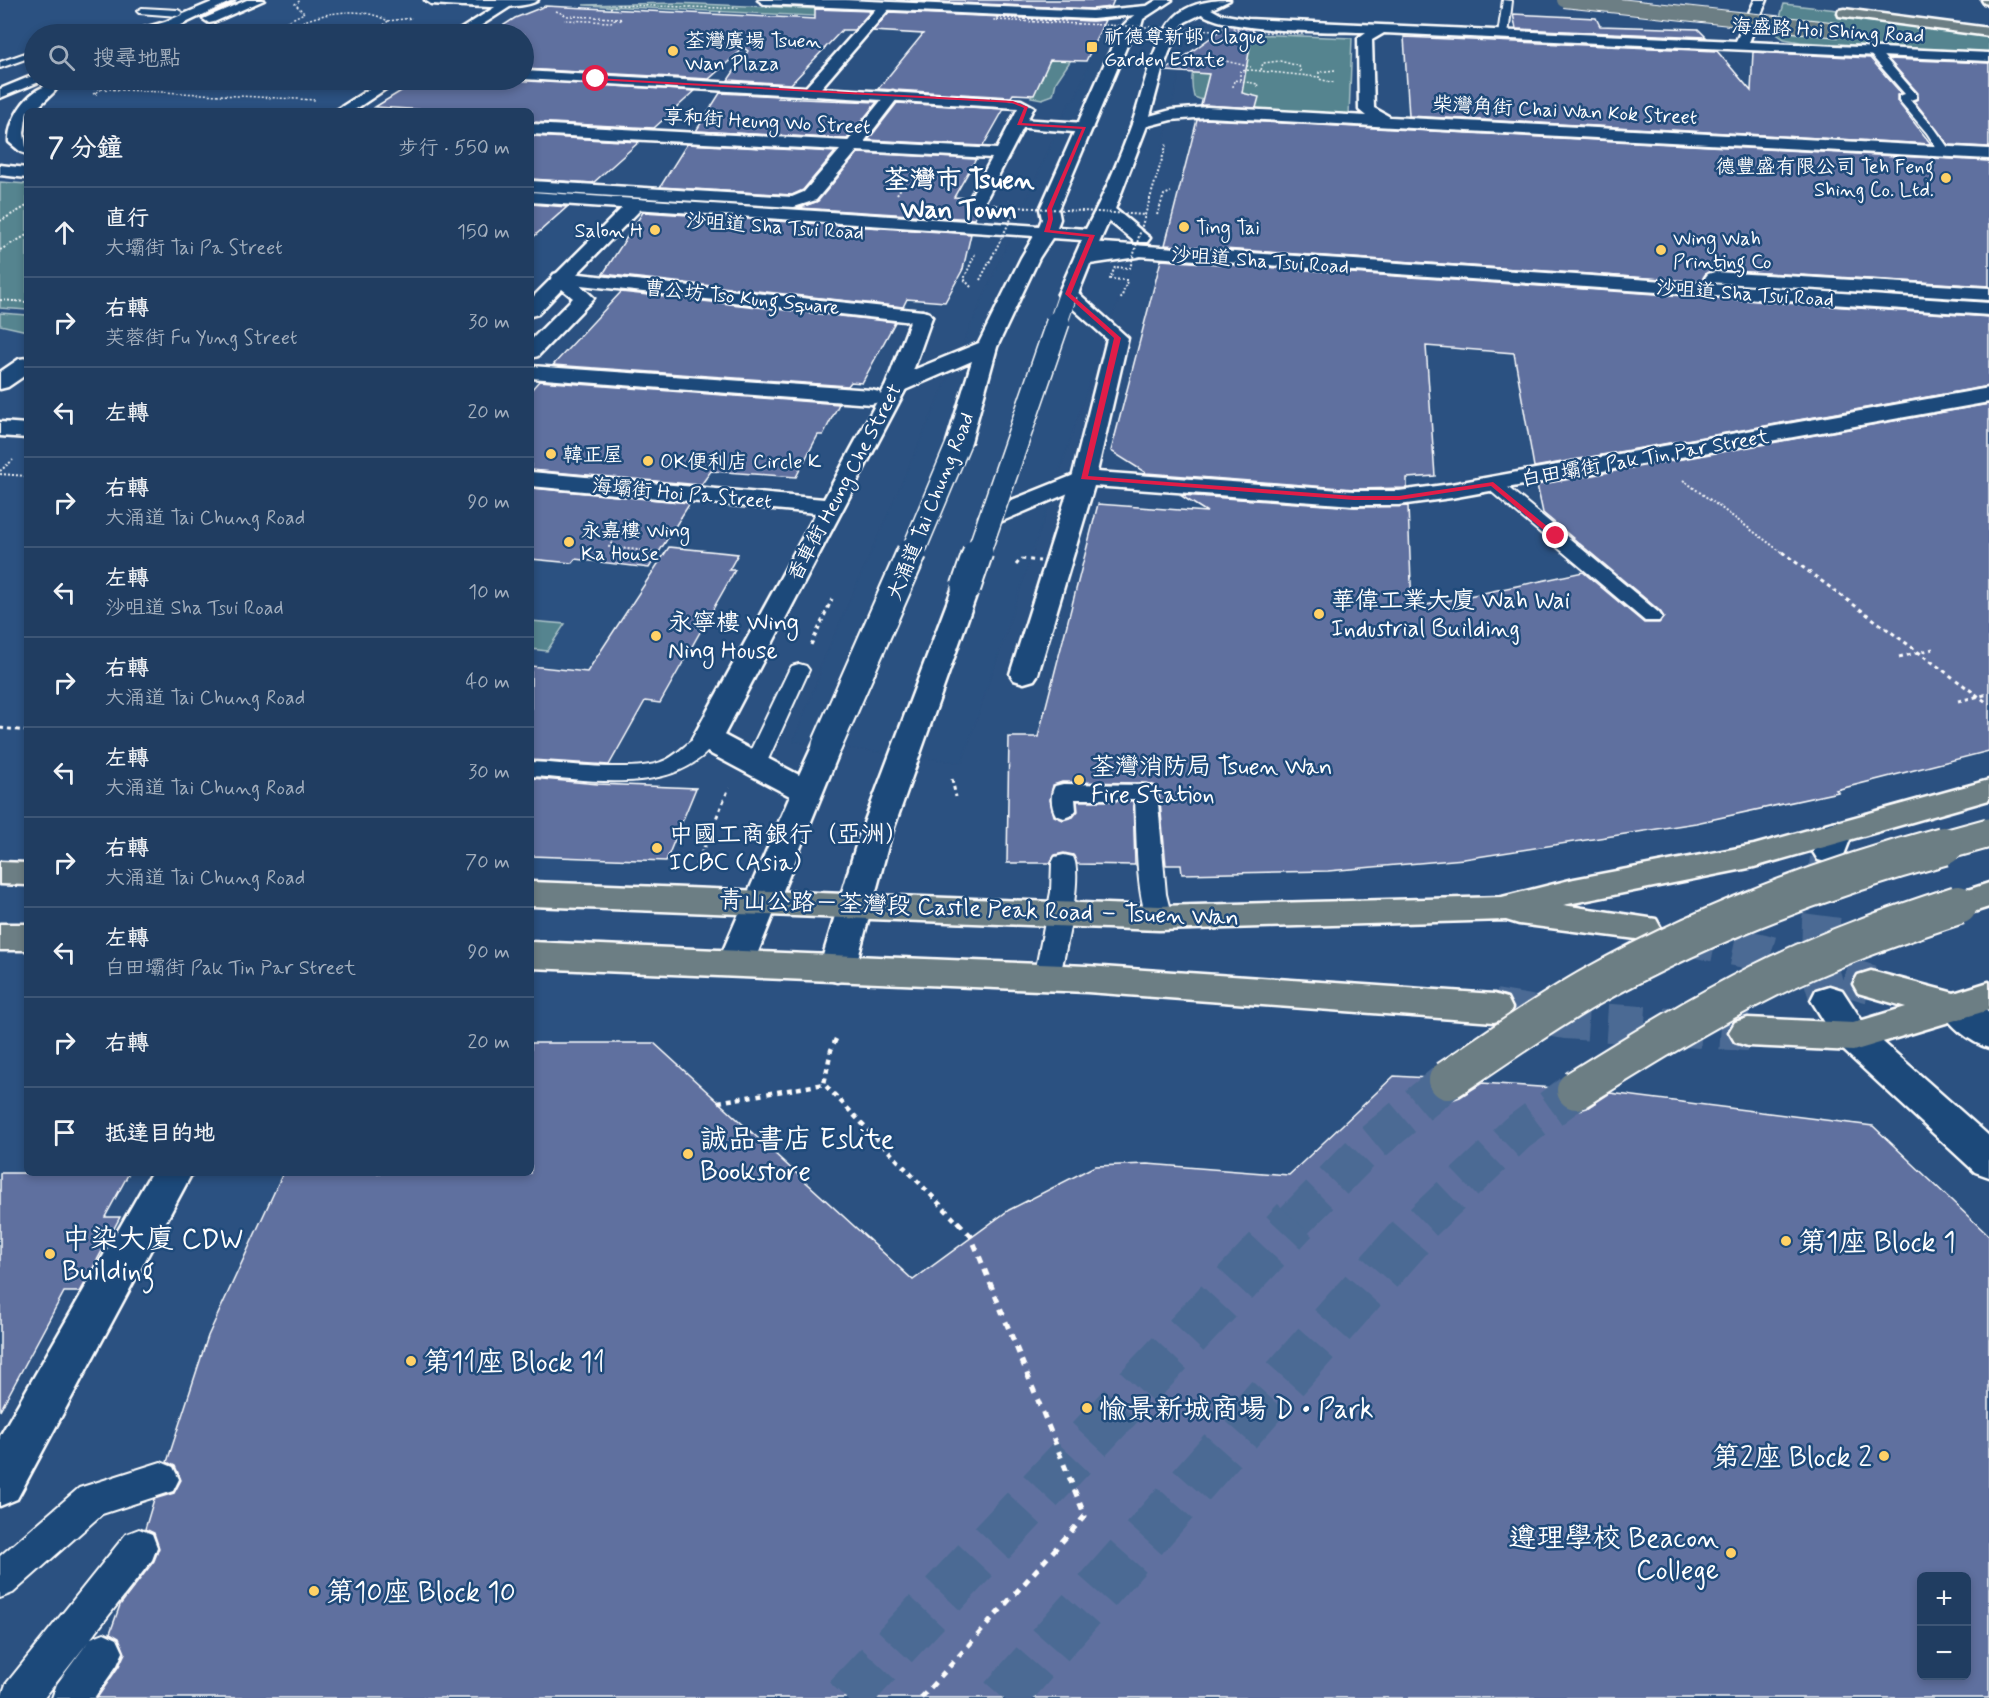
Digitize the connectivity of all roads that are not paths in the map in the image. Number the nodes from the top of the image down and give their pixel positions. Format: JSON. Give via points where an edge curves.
{"nodes":[{"id":1,"x":207,"y":0,"type":"edge"},
{"id":2,"x":228,"y":0,"type":"edge"},
{"id":3,"x":258,"y":0,"type":"edge"},
{"id":4,"x":431,"y":0,"type":"edge"},
{"id":5,"x":532,"y":0,"type":"edge"},
{"id":6,"x":764,"y":0,"type":"edge"},
{"id":7,"x":1166,"y":0,"type":"edge"},
{"id":8,"x":1224,"y":0,"type":"edge"},
{"id":9,"x":1564,"y":0,"type":"edge"},
{"id":10,"x":1608,"y":0,"type":"edge"},
{"id":11,"x":1674,"y":0,"type":"edge"},
{"id":12,"x":1761,"y":0,"type":"edge"},
{"id":13,"x":1507,"y":1,"type":"edge"},
{"id":14,"x":1740,"y":2,"type":"dead end"},
{"id":15,"x":510,"y":3,"type":"junction"},
{"id":16,"x":885,"y":6,"type":"junction"},
{"id":17,"x":1775,"y":6,"type":"dead end"},
{"id":18,"x":1200,"y":8,"type":"junction"},
{"id":19,"x":1146,"y":10,"type":"junction"},
{"id":20,"x":142,"y":11,"type":"dead end"},
{"id":21,"x":1833,"y":12,"type":"dead end"},
{"id":22,"x":178,"y":13,"type":"junction"},
{"id":23,"x":1093,"y":23,"type":"junction"},
{"id":24,"x":152,"y":24,"type":"edge"},
{"id":25,"x":172,"y":24,"type":"edge"},
{"id":26,"x":196,"y":24,"type":"edge"},
{"id":27,"x":476,"y":24,"type":"edge"},
{"id":28,"x":1127,"y":25,"type":"junction"},
{"id":29,"x":1380,"y":30,"type":"junction"},
{"id":30,"x":1850,"y":32,"type":"dead end"},
{"id":31,"x":1989,"y":32,"type":"edge"},
{"id":32,"x":1503,"y":35,"type":"junction"},
{"id":33,"x":1909,"y":35,"type":"dead end"},
{"id":34,"x":1982,"y":40,"type":"edge"},
{"id":35,"x":1741,"y":45,"type":"junction"},
{"id":36,"x":1874,"y":52,"type":"junction"},
{"id":37,"x":24,"y":57,"type":"edge"},
{"id":38,"x":1989,"y":57,"type":"edge"},
{"id":39,"x":0,"y":65,"type":"edge"},
{"id":40,"x":534,"y":76,"type":"edge"},
{"id":41,"x":24,"y":83,"type":"edge"},
{"id":42,"x":47,"y":90,"type":"edge"},
{"id":43,"x":50,"y":90,"type":"edge"},
{"id":44,"x":376,"y":90,"type":"edge"},
{"id":45,"x":810,"y":91,"type":"junction"},
{"id":46,"x":3,"y":92,"type":"edge"},
{"id":47,"x":893,"y":95,"type":"junction"},
{"id":48,"x":10,"y":107,"type":"dead end"},
{"id":49,"x":349,"y":107,"type":"edge"},
{"id":50,"x":28,"y":108,"type":"edge"},
{"id":51,"x":24,"y":112,"type":"edge"},
{"id":52,"x":1385,"y":121,"type":"junction"},
{"id":53,"x":1140,"y":123,"type":"junction"},
{"id":54,"x":1019,"y":124,"type":"junction"},
{"id":55,"x":1085,"y":128,"type":"junction"},
{"id":56,"x":534,"y":129,"type":"edge"},
{"id":57,"x":1930,"y":131,"type":"junction"},
{"id":58,"x":24,"y":147,"type":"edge"},
{"id":59,"x":851,"y":148,"type":"junction"},
{"id":60,"x":1945,"y":152,"type":"junction"},
{"id":61,"x":1966,"y":153,"type":"junction"},
{"id":62,"x":1001,"y":154,"type":"junction"},
{"id":63,"x":1989,"y":154,"type":"edge"},
{"id":64,"x":0,"y":157,"type":"edge"},
{"id":65,"x":24,"y":159,"type":"edge"},
{"id":66,"x":0,"y":170,"type":"edge"},
{"id":67,"x":24,"y":172,"type":"edge"},
{"id":68,"x":534,"y":186,"type":"edge"},
{"id":69,"x":534,"y":197,"type":"edge"},
{"id":70,"x":976,"y":203,"type":"dead end"},
{"id":71,"x":534,"y":208,"type":"edge"},
{"id":72,"x":631,"y":209,"type":"junction"},
{"id":73,"x":1049,"y":209,"type":"junction"},
{"id":74,"x":1107,"y":210,"type":"junction"},
{"id":75,"x":991,"y":224,"type":"junction"},
{"id":76,"x":1042,"y":238,"type":"junction"},
{"id":77,"x":1139,"y":245,"type":"junction"},
{"id":78,"x":1088,"y":248,"type":"junction"},
{"id":79,"x":561,"y":278,"type":"junction"},
{"id":80,"x":1715,"y":278,"type":"junction"},
{"id":81,"x":1068,"y":294,"type":"junction"},
{"id":82,"x":1801,"y":294,"type":"junction"},
{"id":83,"x":1989,"y":294,"type":"edge"},
{"id":84,"x":1989,"y":303,"type":"edge"},
{"id":85,"x":534,"y":307,"type":"edge"},
{"id":86,"x":1989,"y":309,"type":"edge"},
{"id":87,"x":922,"y":317,"type":"joint"},
{"id":88,"x":987,"y":347,"type":"junction"},
{"id":89,"x":534,"y":349,"type":"edge"},
{"id":90,"x":24,"y":365,"type":"edge"},
{"id":91,"x":534,"y":372,"type":"edge"},
{"id":92,"x":0,"y":381,"type":"edge"},
{"id":93,"x":897,"y":385,"type":"junction"},
{"id":94,"x":1989,"y":395,"type":"edge"},
{"id":95,"x":871,"y":397,"type":"dead end"},
{"id":96,"x":0,"y":429,"type":"edge"},
{"id":97,"x":24,"y":431,"type":"edge"},
{"id":98,"x":1084,"y":478,"type":"junction"},
{"id":99,"x":534,"y":479,"type":"edge"},
{"id":100,"x":1493,"y":484,"type":"junction"},
{"id":101,"x":833,"y":507,"type":"junction"},
{"id":102,"x":992,"y":517,"type":"junction"},
{"id":103,"x":1652,"y":617,"type":"dead end"},
{"id":104,"x":799,"y":670,"type":"dead end"},
{"id":105,"x":1024,"y":674,"type":"dead end"},
{"id":106,"x":707,"y":739,"type":"junction"},
{"id":107,"x":755,"y":764,"type":"junction"},
{"id":108,"x":534,"y":769,"type":"edge"},
{"id":109,"x":1989,"y":790,"type":"edge"},
{"id":110,"x":807,"y":792,"type":"junction"},
{"id":111,"x":1064,"y":810,"type":"dead end"},
{"id":112,"x":1989,"y":833,"type":"edge"},
{"id":113,"x":1064,"y":863,"type":"dead end"},
{"id":114,"x":0,"y":873,"type":"edge"},
{"id":115,"x":24,"y":874,"type":"edge"},
{"id":116,"x":534,"y":894,"type":"edge"},
{"id":117,"x":1989,"y":895,"type":"edge"},
{"id":118,"x":760,"y":901,"type":"junction"},
{"id":119,"x":855,"y":905,"type":"junction"},
{"id":120,"x":1502,"y":909,"type":"junction"},
{"id":121,"x":1060,"y":915,"type":"junction"},
{"id":122,"x":1159,"y":918,"type":"junction"},
{"id":123,"x":1644,"y":928,"type":"tunnel mouth"},
{"id":124,"x":0,"y":936,"type":"edge"},
{"id":125,"x":24,"y":938,"type":"edge"},
{"id":126,"x":534,"y":955,"type":"edge"},
{"id":127,"x":736,"y":962,"type":"junction"},
{"id":128,"x":837,"y":969,"type":"junction"},
{"id":129,"x":1047,"y":978,"type":"junction"},
{"id":130,"x":1871,"y":984,"type":"tunnel mouth"},
{"id":131,"x":1829,"y":999,"type":"tunnel mouth"},
{"id":132,"x":1973,"y":1002,"type":"edge"},
{"id":133,"x":1494,"y":1008,"type":"tunnel mouth"},
{"id":134,"x":1748,"y":1032,"type":"tunnel mouth"},
{"id":135,"x":1989,"y":1034,"type":"edge"},
{"id":136,"x":1853,"y":1037,"type":"junction"},
{"id":137,"x":1448,"y":1080,"type":"tunnel mouth"},
{"id":138,"x":1576,"y":1090,"type":"tunnel mouth"},
{"id":139,"x":1989,"y":1160,"type":"edge"},
{"id":140,"x":170,"y":1176,"type":"edge"},
{"id":141,"x":161,"y":1479,"type":"dead end"},
{"id":142,"x":0,"y":1482,"type":"edge"},
{"id":143,"x":139,"y":1546,"type":"dead end"},
{"id":144,"x":0,"y":1580,"type":"edge"},
{"id":145,"x":104,"y":1652,"type":"dead end"},
{"id":146,"x":20,"y":1698,"type":"edge"},
{"id":147,"x":71,"y":1698,"type":"edge"}],
"edges":[{"from":1,"to":22,"type":"street"},
{"from":2,"to":25,"type":"street"},
{"from":3,"to":26,"type":"street"},
{"from":4,"to":15,"type":"street"},
{"from":5,"to":15,"type":"street"},
{"from":6,"to":16,"type":"street"},
{"from":7,"to":19,"type":"street","name":"大涌道 Tai Chung Road"},
{"from":8,"to":18,"type":"street"},
{"from":9,"to":30,"type":"main road","bridge":true},
{"from":10,"to":34,"type":"main road"},
{"from":11,"to":31,"type":"main road"},
{"from":12,"to":35,"type":"street"},
{"from":13,"to":32,"type":"lane"},
{"from":14,"to":17,"type":"main road"},
{"from":15,"to":27,"type":"street"},
{"from":16,"to":23,"type":"street"},
{"from":16,"to":45,"type":"street"},
{"from":18,"to":29,"type":"street","name":"海盛路 Hoi Shing Road","via":[[1240,22]]},
{"from":18,"to":53,"type":"street","via":[[1180,19],[1171,31]]},
{"from":19,"to":23,"type":"street"},
{"from":19,"to":28,"type":"street","name":"大涌道 Tai Chung Road"},
{"from":20,"to":22,"type":"lane"},
{"from":21,"to":31,"type":"main road"},
{"from":22,"to":24,"type":"street"},
{"from":23,"to":28,"type":"street"},
{"from":28,"to":55,"type":"street","name":"大涌道 Tai Chung Road"},
{"from":29,"to":32,"type":"street","name":"海盛路 Hoi Shing Road"},
{"from":29,"to":52,"type":"street","via":[[1365,38],[1367,110]]},
{"from":32,"to":35,"type":"street","name":"海盛路 Hoi Shing Road"},
{"from":33,"to":34,"type":"main road"},
{"from":35,"to":36,"type":"street","name":"海盛路 Hoi Shing Road"},
{"from":36,"to":38,"type":"street","name":"海盛路 Hoi Shing Road"},
{"from":36,"to":57,"type":"lane","via":[[1912,96],[1903,98]]},
{"from":37,"to":39,"type":"lane"},
{"from":40,"to":45,"type":"street"},
{"from":41,"to":46,"type":"street"},
{"from":42,"to":48,"type":"street"},
{"from":43,"to":50,"type":"street"},
{"from":44,"to":49,"type":"street"},
{"from":45,"to":47,"type":"street"},
{"from":47,"to":54,"type":"street","via":[[1013,102],[1026,107]]},
{"from":47,"to":59,"type":"street"},
{"from":51,"to":58,"type":"street","via":[[16,132],[17,142]]},
{"from":52,"to":53,"type":"street","name":"柴灣角街 Chai Wan Kok Street","via":[[1207,112],[1171,114]]},
{"from":52,"to":60,"type":"street","name":"柴灣角街 Chai Wan Kok Street"},
{"from":53,"to":74,"type":"street"},
{"from":54,"to":55,"type":"street"},
{"from":54,"to":62,"type":"street"},
{"from":55,"to":73,"type":"street","name":"大涌道 Tai Chung Road"},
{"from":56,"to":59,"type":"street","name":"享和街 Heung Wo Street"},
{"from":57,"to":60,"type":"lane"},
{"from":57,"to":61,"type":"lane","via":[[1950,138]]},
{"from":59,"to":62,"type":"street","name":"享和街 Heung Wo Street"},
{"from":59,"to":68,"type":"street","name":"沙咀道 Sha Tsui Road","via":[[810,196],[786,203]]},
{"from":60,"to":61,"type":"street","name":"柴灣角街 Chai Wan Kok Street"},
{"from":61,"to":63,"type":"street","name":"柴灣角街 Chai Wan Kok Street"},
{"from":62,"to":70,"type":"street"},
{"from":64,"to":65,"type":"street"},
{"from":66,"to":67,"type":"street"},
{"from":69,"to":72,"type":"street","name":"沙咀道 Sha Tsui Road"},
{"from":71,"to":72,"type":"street","name":"沙咀道 Sha Tsui Road"},
{"from":72,"to":75,"type":"street","name":"沙咀道 Sha Tsui Road"},
{"from":72,"to":75,"type":"street","name":"沙咀道 Sha Tsui Road","via":[[958,226]]},
{"from":72,"to":79,"type":"street"},
{"from":73,"to":75,"type":"street","bridge":true},
{"from":73,"to":76,"type":"street","name":"大涌道 Tai Chung Road","via":[[1051,219]]},
{"from":74,"to":77,"type":"street","bridge":true},
{"from":74,"to":78,"type":"street"},
{"from":75,"to":76,"type":"street","name":"沙咀道 Sha Tsui Road"},
{"from":76,"to":78,"type":"street","name":"沙咀道 Sha Tsui Road"},
{"from":76,"to":88,"type":"street","name":"大涌道 Tai Chung Road"},
{"from":77,"to":78,"type":"street"},
{"from":77,"to":78,"type":"street","name":"沙咀道 Sha Tsui Road"},
{"from":77,"to":80,"type":"street","name":"沙咀道 Sha Tsui Road"},
{"from":77,"to":82,"type":"street","name":"沙咀道 Sha Tsui Road"},
{"from":78,"to":81,"type":"street"},
{"from":79,"to":85,"type":"street"},
{"from":79,"to":87,"type":"street","name":"曹公坊 Tso Kung Square"},
{"from":79,"to":89,"type":"street","via":[[585,298]]},
{"from":80,"to":82,"type":"street","name":"沙咀道 Sha Tsui Road"},
{"from":80,"to":83,"type":"street","name":"沙咀道 Sha Tsui Road"},
{"from":81,"to":98,"type":"street","via":[[1118,338]]},
{"from":81,"to":102,"type":"street","bridge":true},
{"from":82,"to":84,"type":"street","name":"沙咀道 Sha Tsui Road"},
{"from":82,"to":86,"type":"street","name":"沙咀道 Sha Tsui Road"},
{"from":87,"to":93,"type":"street","name":"香車街 Heung Che Street"},
{"from":88,"to":93,"type":"street"},
{"from":88,"to":110,"type":"street","name":"大涌道 Tai Chung Road","bridge":true,"via":[[959,442]]},
{"from":90,"to":92,"type":"street"},
{"from":91,"to":95,"type":"street"},
{"from":93,"to":101,"type":"street","name":"香車街 Heung Che Street"},
{"from":94,"to":100,"type":"street","name":"白田壩街 Pak Tin Par Street"},
{"from":96,"to":97,"type":"street"},
{"from":98,"to":100,"type":"street","name":"白田壩街 Pak Tin Par Street","via":[[1354,498],[1399,498]]},
{"from":98,"to":102,"type":"street"},
{"from":98,"to":105,"type":"street"},
{"from":99,"to":101,"type":"street","name":"海壩街 Hoi Pa Street"},
{"from":100,"to":103,"type":"lane"},
{"from":101,"to":106,"type":"street","name":"香車街 Heung Che Street"},
{"from":102,"to":119,"type":"street","bridge":true,"via":[[874,839]]},
{"from":104,"to":107,"type":"lane"},
{"from":106,"to":107,"type":"street"},
{"from":106,"to":108,"type":"lane","via":[[687,758],[667,768],[640,773]]},
{"from":107,"to":110,"type":"street"},
{"from":109,"to":120,"type":"main road","name":"青山公路－荃灣段 Castle Peak Road – Tsuen Wan","via":[[1833,842],[1574,891]]},
{"from":110,"to":118,"type":"street","name":"大涌道 Tai Chung Road"},
{"from":111,"to":122,"type":"lane","via":[[1063,791],[1146,792]]},
{"from":112,"to":137,"type":"main road","bridge":true,"via":[[1838,877],[1729,920],[1566,1002]]},
{"from":113,"to":121,"type":"lane"},
{"from":114,"to":115,"type":"main road"},
{"from":116,"to":118,"type":"main road","name":"青山公路－荃灣段 Castle Peak Road – Tsuen Wan"},
{"from":117,"to":138,"type":"main road","bridge":true,"via":[[1902,923],[1791,968],[1684,1023]]},
{"from":118,"to":119,"type":"main road","name":"青山公路－荃灣段 Castle Peak Road – Tsuen Wan"},
{"from":118,"to":127,"type":"street","name":"大涌道 Tai Chung Road"},
{"from":119,"to":121,"type":"main road","name":"青山公路－荃灣段 Castle Peak Road – Tsuen Wan"},
{"from":119,"to":128,"type":"street"},
{"from":120,"to":122,"type":"main road","name":"青山公路－荃灣段 Castle Peak Road – Tsuen Wan"},
{"from":120,"to":123,"type":"main road"},
{"from":121,"to":122,"type":"main road","name":"青山公路－荃灣段 Castle Peak Road – Tsuen Wan"},
{"from":121,"to":129,"type":"lane"},
{"from":124,"to":125,"type":"main road"},
{"from":126,"to":127,"type":"main road"},
{"from":127,"to":128,"type":"main road"},
{"from":128,"to":129,"type":"main road"},
{"from":129,"to":133,"type":"main road"},
{"from":130,"to":132,"type":"main road"},
{"from":131,"to":136,"type":"street"},
{"from":132,"to":135,"type":"street"},
{"from":132,"to":136,"type":"main road"},
{"from":134,"to":136,"type":"main road"},
{"from":136,"to":139,"type":"street"},
{"from":140,"to":142,"type":"street"},
{"from":141,"to":144,"type":"lane","via":[[93,1500]]},
{"from":143,"to":146,"type":"lane"},
{"from":145,"to":147,"type":"lane"}]}
